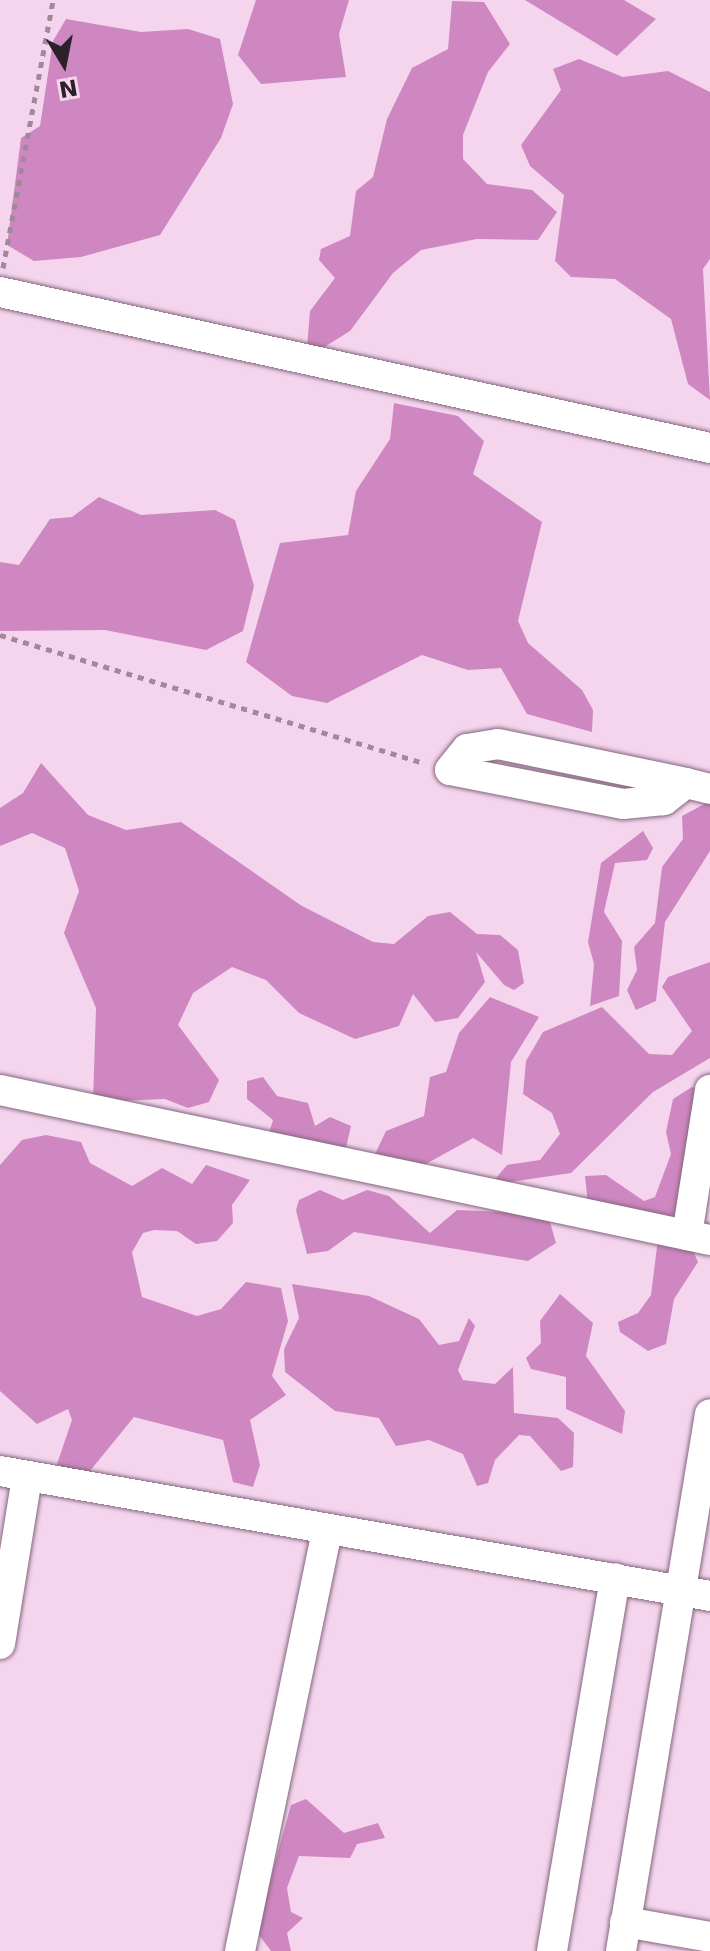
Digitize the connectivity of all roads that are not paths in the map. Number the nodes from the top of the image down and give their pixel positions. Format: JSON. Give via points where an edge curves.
{"nodes":[{"id":1,"x":0,"y":292,"type":"edge"},
{"id":2,"x":710,"y":448,"type":"edge"},
{"id":3,"x":450,"y":770,"type":"road end"},
{"id":4,"x":698,"y":786,"type":"edge"},
{"id":5,"x":0,"y":1090,"type":"edge"},
{"id":6,"x":710,"y":1090,"type":"edge"},
{"id":7,"x":698,"y":1238,"type":"edge"},
{"id":8,"x":710,"y":1414,"type":"edge"},
{"id":9,"x":13,"y":1474,"type":"edge"},
{"id":10,"x":327,"y":1531,"type":"junction"},
{"id":11,"x":615,"y":1578,"type":"junction"},
{"id":12,"x":680,"y":1590,"type":"junction"},
{"id":13,"x":710,"y":1596,"type":"edge"},
{"id":14,"x":0,"y":1644,"type":"edge"},
{"id":15,"x":623,"y":1937,"type":"edge"},
{"id":16,"x":710,"y":1937,"type":"edge"},
{"id":17,"x":240,"y":1951,"type":"edge"},
{"id":18,"x":552,"y":1951,"type":"edge"}],
"edges":[{"from":1,"to":2,"type":"street"},
{"from":3,"to":4,"type":"street","via":[[481,742]]},
{"from":5,"to":7,"type":"street"},
{"from":6,"to":7,"type":"street"},
{"from":8,"to":12,"type":"street"},
{"from":9,"to":10,"type":"street"},
{"from":9,"to":14,"type":"street"},
{"from":10,"to":11,"type":"street"},
{"from":10,"to":17,"type":"street"},
{"from":11,"to":12,"type":"street"},
{"from":11,"to":18,"type":"street"},
{"from":12,"to":13,"type":"street"},
{"from":12,"to":15,"type":"street"},
{"from":15,"to":16,"type":"street"}]}
